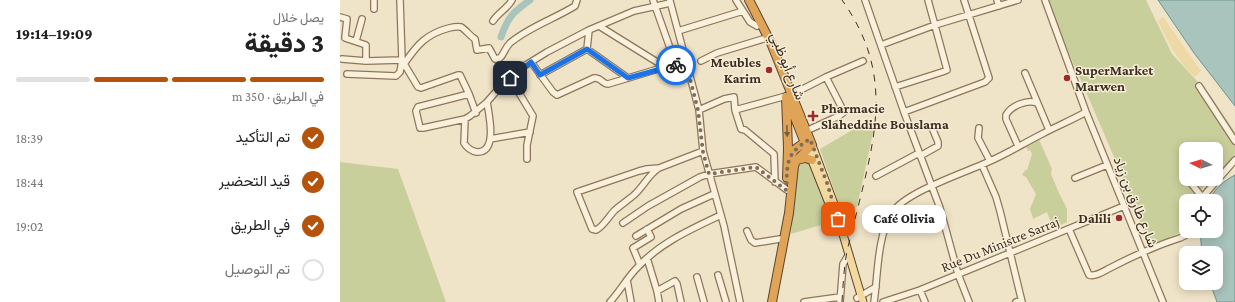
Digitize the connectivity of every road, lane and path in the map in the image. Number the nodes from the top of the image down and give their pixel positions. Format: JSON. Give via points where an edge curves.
{"nodes":[{"id":1,"x":374,"y":0,"type":"edge"},
{"id":2,"x":400,"y":0,"type":"edge"},
{"id":3,"x":512,"y":0,"type":"edge"},
{"id":4,"x":577,"y":0,"type":"edge"},
{"id":5,"x":653,"y":0,"type":"edge"},
{"id":6,"x":736,"y":0,"type":"edge"},
{"id":7,"x":744,"y":0,"type":"edge"},
{"id":8,"x":749,"y":0,"type":"edge"},
{"id":9,"x":865,"y":0,"type":"edge"},
{"id":10,"x":928,"y":0,"type":"edge"},
{"id":11,"x":964,"y":0,"type":"edge"},
{"id":12,"x":1045,"y":0,"type":"edge"},
{"id":13,"x":670,"y":1,"type":"edge"},
{"id":14,"x":1014,"y":1,"type":"edge"},
{"id":15,"x":998,"y":3,"type":"edge"},
{"id":16,"x":655,"y":6,"type":"junction"},
{"id":17,"x":374,"y":9,"type":"dead end"},
{"id":18,"x":742,"y":11,"type":"junction"},
{"id":19,"x":970,"y":15,"type":"junction"},
{"id":20,"x":340,"y":17,"type":"edge"},
{"id":21,"x":362,"y":19,"type":"dead end"},
{"id":22,"x":493,"y":21,"type":"dead end"},
{"id":23,"x":935,"y":25,"type":"junction"},
{"id":24,"x":599,"y":26,"type":"junction"},
{"id":25,"x":757,"y":26,"type":"junction"},
{"id":26,"x":590,"y":30,"type":"junction"},
{"id":27,"x":678,"y":31,"type":"junction"},
{"id":28,"x":763,"y":39,"type":"junction"},
{"id":29,"x":356,"y":41,"type":"junction"},
{"id":30,"x":881,"y":45,"type":"junction"},
{"id":31,"x":587,"y":49,"type":"junction"},
{"id":32,"x":342,"y":59,"type":"dead end"},
{"id":33,"x":366,"y":61,"type":"junction"},
{"id":34,"x":701,"y":61,"type":"dead end"},
{"id":35,"x":863,"y":61,"type":"dead end"},
{"id":36,"x":403,"y":62,"type":"junction"},
{"id":37,"x":531,"y":62,"type":"junction"},
{"id":38,"x":686,"y":63,"type":"junction"},
{"id":39,"x":676,"y":65,"type":"junction"},
{"id":40,"x":665,"y":67,"type":"junction"},
{"id":41,"x":1025,"y":73,"type":"dead end"},
{"id":42,"x":347,"y":74,"type":"dead end"},
{"id":43,"x":540,"y":75,"type":"junction"},
{"id":44,"x":826,"y":77,"type":"junction"},
{"id":45,"x":510,"y":78,"type":"junction"},
{"id":46,"x":628,"y":78,"type":"junction"},
{"id":47,"x":1200,"y":86,"type":"dead end"},
{"id":48,"x":895,"y":87,"type":"junction"},
{"id":49,"x":470,"y":94,"type":"junction"},
{"id":50,"x":788,"y":96,"type":"junction"},
{"id":51,"x":487,"y":102,"type":"junction"},
{"id":52,"x":1037,"y":103,"type":"junction"},
{"id":53,"x":698,"y":110,"type":"junction"},
{"id":54,"x":735,"y":110,"type":"junction"},
{"id":55,"x":904,"y":112,"type":"junction"},
{"id":56,"x":1086,"y":112,"type":"junction"},
{"id":57,"x":476,"y":113,"type":"junction"},
{"id":58,"x":465,"y":119,"type":"junction"},
{"id":59,"x":980,"y":128,"type":"dead end"},
{"id":60,"x":932,"y":130,"type":"dead end"},
{"id":61,"x":1049,"y":130,"type":"junction"},
{"id":62,"x":530,"y":132,"type":"junction"},
{"id":63,"x":490,"y":139,"type":"junction"},
{"id":64,"x":808,"y":141,"type":"junction"},
{"id":65,"x":1235,"y":141,"type":"edge"},
{"id":66,"x":1018,"y":146,"type":"junction"},
{"id":67,"x":703,"y":152,"type":"junction"},
{"id":68,"x":920,"y":155,"type":"junction"},
{"id":69,"x":527,"y":159,"type":"dead end"},
{"id":70,"x":812,"y":160,"type":"junction"},
{"id":71,"x":1235,"y":160,"type":"edge"},
{"id":72,"x":796,"y":161,"type":"junction"},
{"id":73,"x":990,"y":162,"type":"junction"},
{"id":74,"x":788,"y":165,"type":"junction"},
{"id":75,"x":982,"y":165,"type":"junction"},
{"id":76,"x":1108,"y":165,"type":"junction"},
{"id":77,"x":659,"y":168,"type":"junction"},
{"id":78,"x":1223,"y":171,"type":"edge"},
{"id":79,"x":709,"y":174,"type":"junction"},
{"id":80,"x":876,"y":176,"type":"dead end"},
{"id":81,"x":1074,"y":178,"type":"dead end"},
{"id":82,"x":776,"y":182,"type":"junction"},
{"id":83,"x":931,"y":186,"type":"junction"},
{"id":84,"x":786,"y":190,"type":"junction"},
{"id":85,"x":714,"y":194,"type":"junction"},
{"id":86,"x":1124,"y":206,"type":"junction"},
{"id":87,"x":720,"y":215,"type":"junction"},
{"id":88,"x":623,"y":223,"type":"dead end"},
{"id":89,"x":647,"y":229,"type":"junction"},
{"id":90,"x":1069,"y":229,"type":"junction"},
{"id":91,"x":747,"y":231,"type":"dead end"},
{"id":92,"x":636,"y":236,"type":"dead end"},
{"id":93,"x":1180,"y":238,"type":"edge"},
{"id":94,"x":780,"y":239,"type":"junction"},
{"id":95,"x":1143,"y":251,"type":"junction"},
{"id":96,"x":1011,"y":253,"type":"junction"},
{"id":97,"x":847,"y":257,"type":"junction"},
{"id":98,"x":647,"y":258,"type":"junction"},
{"id":99,"x":640,"y":265,"type":"junction"},
{"id":100,"x":958,"y":274,"type":"junction"},
{"id":101,"x":718,"y":275,"type":"dead end"},
{"id":102,"x":697,"y":277,"type":"dead end"},
{"id":103,"x":626,"y":280,"type":"junction"},
{"id":104,"x":876,"y":286,"type":"junction"},
{"id":105,"x":920,"y":290,"type":"junction"},
{"id":106,"x":656,"y":291,"type":"junction"},
{"id":107,"x":860,"y":299,"type":"edge"},
{"id":108,"x":840,"y":300,"type":"edge"},
{"id":109,"x":740,"y":301,"type":"edge"},
{"id":110,"x":1020,"y":301,"type":"edge"},
{"id":111,"x":610,"y":302,"type":"edge"},
{"id":112,"x":631,"y":302,"type":"edge"},
{"id":113,"x":659,"y":302,"type":"edge"},
{"id":114,"x":681,"y":302,"type":"edge"},
{"id":115,"x":704,"y":302,"type":"edge"},
{"id":116,"x":726,"y":302,"type":"edge"},
{"id":117,"x":733,"y":302,"type":"edge"},
{"id":118,"x":767,"y":302,"type":"edge"},
{"id":119,"x":772,"y":302,"type":"edge"},
{"id":120,"x":804,"y":302,"type":"edge"},
{"id":121,"x":874,"y":302,"type":"edge"},
{"id":122,"x":883,"y":302,"type":"edge"},
{"id":123,"x":924,"y":302,"type":"edge"},
{"id":124,"x":969,"y":302,"type":"edge"},
{"id":125,"x":1163,"y":302,"type":"edge"}],
"edges":[{"from":1,"to":17,"type":"street"},
{"from":2,"to":36,"type":"street"},
{"from":3,"to":22,"type":"street"},
{"from":4,"to":36,"type":"street","via":[[576,6],[526,32],[510,44],[500,58],[495,59],[490,49],[478,50],[475,39],[457,27],[445,29],[424,39]]},
{"from":5,"to":16,"type":"street"},
{"from":6,"to":18,"type":"street"},
{"from":7,"to":25,"type":"highway","name":"شارع أبو ظبي"},
{"from":8,"to":50,"type":"highway","name":"شارع أبو ظبي","via":[[771,43]]},
{"from":9,"to":30,"type":"street"},
{"from":10,"to":23,"type":"street"},
{"from":11,"to":19,"type":"street"},
{"from":12,"to":56,"type":"street","name":"شارع طارق بن زياد"},
{"from":13,"to":16,"type":"street"},
{"from":13,"to":27,"type":"street"},
{"from":14,"to":15,"type":"street"},
{"from":15,"to":19,"type":"street"},
{"from":16,"to":24,"type":"street","via":[[634,11]]},
{"from":16,"to":39,"type":"street"},
{"from":18,"to":25,"type":"street","via":[[750,22]]},
{"from":18,"to":27,"type":"street"},
{"from":19,"to":23,"type":"street"},
{"from":19,"to":55,"type":"street","via":[[989,76],[988,80]]},
{"from":20,"to":29,"type":"street","via":[[347,19],[345,38]]},
{"from":21,"to":29,"type":"street"},
{"from":23,"to":30,"type":"street"},
{"from":23,"to":48,"type":"street","via":[[947,70]]},
{"from":24,"to":26,"type":"street"},
{"from":24,"to":40,"type":"street"},
{"from":25,"to":28,"type":"highway","name":"شارع أبو ظبي"},
{"from":26,"to":31,"type":"street"},
{"from":26,"to":37,"type":"street"},
{"from":27,"to":38,"type":"street"},
{"from":28,"to":34,"type":"street","via":[[717,53]]},
{"from":28,"to":50,"type":"highway","name":"شارع أبو ظبي"},
{"from":29,"to":33,"type":"street","via":[[366,45]]},
{"from":30,"to":48,"type":"street"},
{"from":31,"to":43,"type":"street"},
{"from":31,"to":46,"type":"street"},
{"from":32,"to":33,"type":"street"},
{"from":33,"to":36,"type":"street"},
{"from":35,"to":44,"type":"street"},
{"from":36,"to":42,"type":"street","via":[[396,76]]},
{"from":36,"to":49,"type":"street","via":[[419,88],[459,75]]},
{"from":37,"to":43,"type":"street"},
{"from":37,"to":45,"type":"street"},
{"from":38,"to":39,"type":"street"},
{"from":38,"to":53,"type":"street"},
{"from":39,"to":40,"type":"street"},
{"from":40,"to":46,"type":"street"},
{"from":41,"to":52,"type":"street"},
{"from":43,"to":46,"type":"street","via":[[556,94],[594,78],[608,84]]},
{"from":44,"to":50,"type":"street"},
{"from":44,"to":64,"type":"street","via":[[844,112]]},
{"from":45,"to":51,"type":"street"},
{"from":45,"to":62,"type":"street","via":[[532,113]]},
{"from":47,"to":65,"type":"street"},
{"from":48,"to":55,"type":"street"},
{"from":49,"to":57,"type":"street"},
{"from":49,"to":58,"type":"street","via":[[416,109],[422,128]]},
{"from":50,"to":54,"type":"street"},
{"from":50,"to":64,"type":"highway","name":"شارع أبو ظبي"},
{"from":50,"to":74,"type":"highway","one_way":true},
{"from":51,"to":57,"type":"street"},
{"from":51,"to":63,"type":"street"},
{"from":52,"to":61,"type":"street"},
{"from":52,"to":66,"type":"street","via":[[1024,102],[1006,113],[1006,119]]},
{"from":53,"to":54,"type":"street","via":[[734,97]]},
{"from":53,"to":67,"type":"street"},
{"from":54,"to":82,"type":"street","via":[[741,129],[774,154]]},
{"from":55,"to":68,"type":"street"},
{"from":56,"to":61,"type":"street"},
{"from":56,"to":76,"type":"street","name":"شارع طارق بن زياد"},
{"from":57,"to":58,"type":"street"},
{"from":58,"to":63,"type":"street","via":[[464,143],[469,149],[484,151]]},
{"from":59,"to":73,"type":"street","via":[[978,138]]},
{"from":60,"to":68,"type":"street","via":[[938,146]]},
{"from":61,"to":66,"type":"street"},
{"from":62,"to":63,"type":"street"},
{"from":62,"to":69,"type":"street"},
{"from":64,"to":70,"type":"main road","name":"شارع أبو ظبي"},
{"from":64,"to":72,"type":"highway"},
{"from":64,"to":74,"type":"highway","via":[[794,150]]},
{"from":64,"to":97,"type":"main road","name":"شارع أبو ظبي","via":[[832,197]]},
{"from":66,"to":73,"type":"street"},
{"from":67,"to":77,"type":"street"},
{"from":67,"to":79,"type":"street"},
{"from":68,"to":80,"type":"street"},
{"from":68,"to":83,"type":"street"},
{"from":70,"to":72,"type":"highway","via":[[805,158]]},
{"from":70,"to":97,"type":"main road","name":"شارع أبو ظبي"},
{"from":71,"to":78,"type":"street"},
{"from":72,"to":119,"type":"highway"},
{"from":73,"to":75,"type":"street"},
{"from":74,"to":84,"type":"highway"},
{"from":75,"to":83,"type":"street"},
{"from":75,"to":96,"type":"street","via":[[996,197]]},
{"from":76,"to":81,"type":"street"},
{"from":76,"to":86,"type":"street","name":"شارع طارق بن زياد"},
{"from":77,"to":77,"type":"street","via":[[649,175],[638,191],[615,210],[598,229],[592,229],[578,191],[647,168]]},
{"from":79,"to":82,"type":"street","via":[[756,167]]},
{"from":79,"to":85,"type":"street"},
{"from":79,"to":88,"type":"street","via":[[657,200]]},
{"from":82,"to":84,"type":"street"},
{"from":83,"to":100,"type":"street"},
{"from":83,"to":104,"type":"street","via":[[903,201],[892,212],[884,232]]},
{"from":84,"to":94,"type":"highway"},
{"from":85,"to":87,"type":"street"},
{"from":85,"to":89,"type":"street","via":[[681,208]]},
{"from":86,"to":90,"type":"street","name":"Rue Du Ministre Sarraj"},
{"from":86,"to":95,"type":"street","name":"شارع طارق بن زياد"},
{"from":87,"to":98,"type":"street","via":[[665,243]]},
{"from":87,"to":109,"type":"street"},
{"from":89,"to":92,"type":"street"},
{"from":89,"to":99,"type":"street","via":[[651,238],[633,248]]},
{"from":90,"to":95,"type":"street","via":[[1090,276],[1106,271]]},
{"from":90,"to":96,"type":"street","name":"Rue Du Ministre Sarraj"},
{"from":91,"to":94,"type":"street","via":[[755,243]]},
{"from":93,"to":95,"type":"street"},
{"from":94,"to":118,"type":"highway"},
{"from":95,"to":125,"type":"street","name":"شارع طارق بن زياد"},
{"from":96,"to":100,"type":"street","name":"Rue Du Ministre Sarraj"},
{"from":96,"to":110,"type":"street"},
{"from":97,"to":107,"type":"main road","name":"شارع أبو ظبي"},
{"from":97,"to":108,"type":"street","via":[[843,264]]},
{"from":98,"to":99,"type":"street"},
{"from":98,"to":106,"type":"street"},
{"from":99,"to":103,"type":"street"},
{"from":100,"to":105,"type":"street","name":"Rue Du Ministre Sarraj"},
{"from":100,"to":124,"type":"street"},
{"from":101,"to":116,"type":"street"},
{"from":102,"to":115,"type":"street"},
{"from":103,"to":111,"type":"street"},
{"from":103,"to":112,"type":"street"},
{"from":104,"to":107,"type":"street"},
{"from":104,"to":121,"type":"street"},
{"from":105,"to":122,"type":"street","name":"Rue Du Ministre Sarraj"},
{"from":105,"to":123,"type":"street"},
{"from":106,"to":113,"type":"street"},
{"from":106,"to":114,"type":"street","via":[[676,281]]},
{"from":108,"to":120,"type":"street"},
{"from":109,"to":117,"type":"street"}]}
